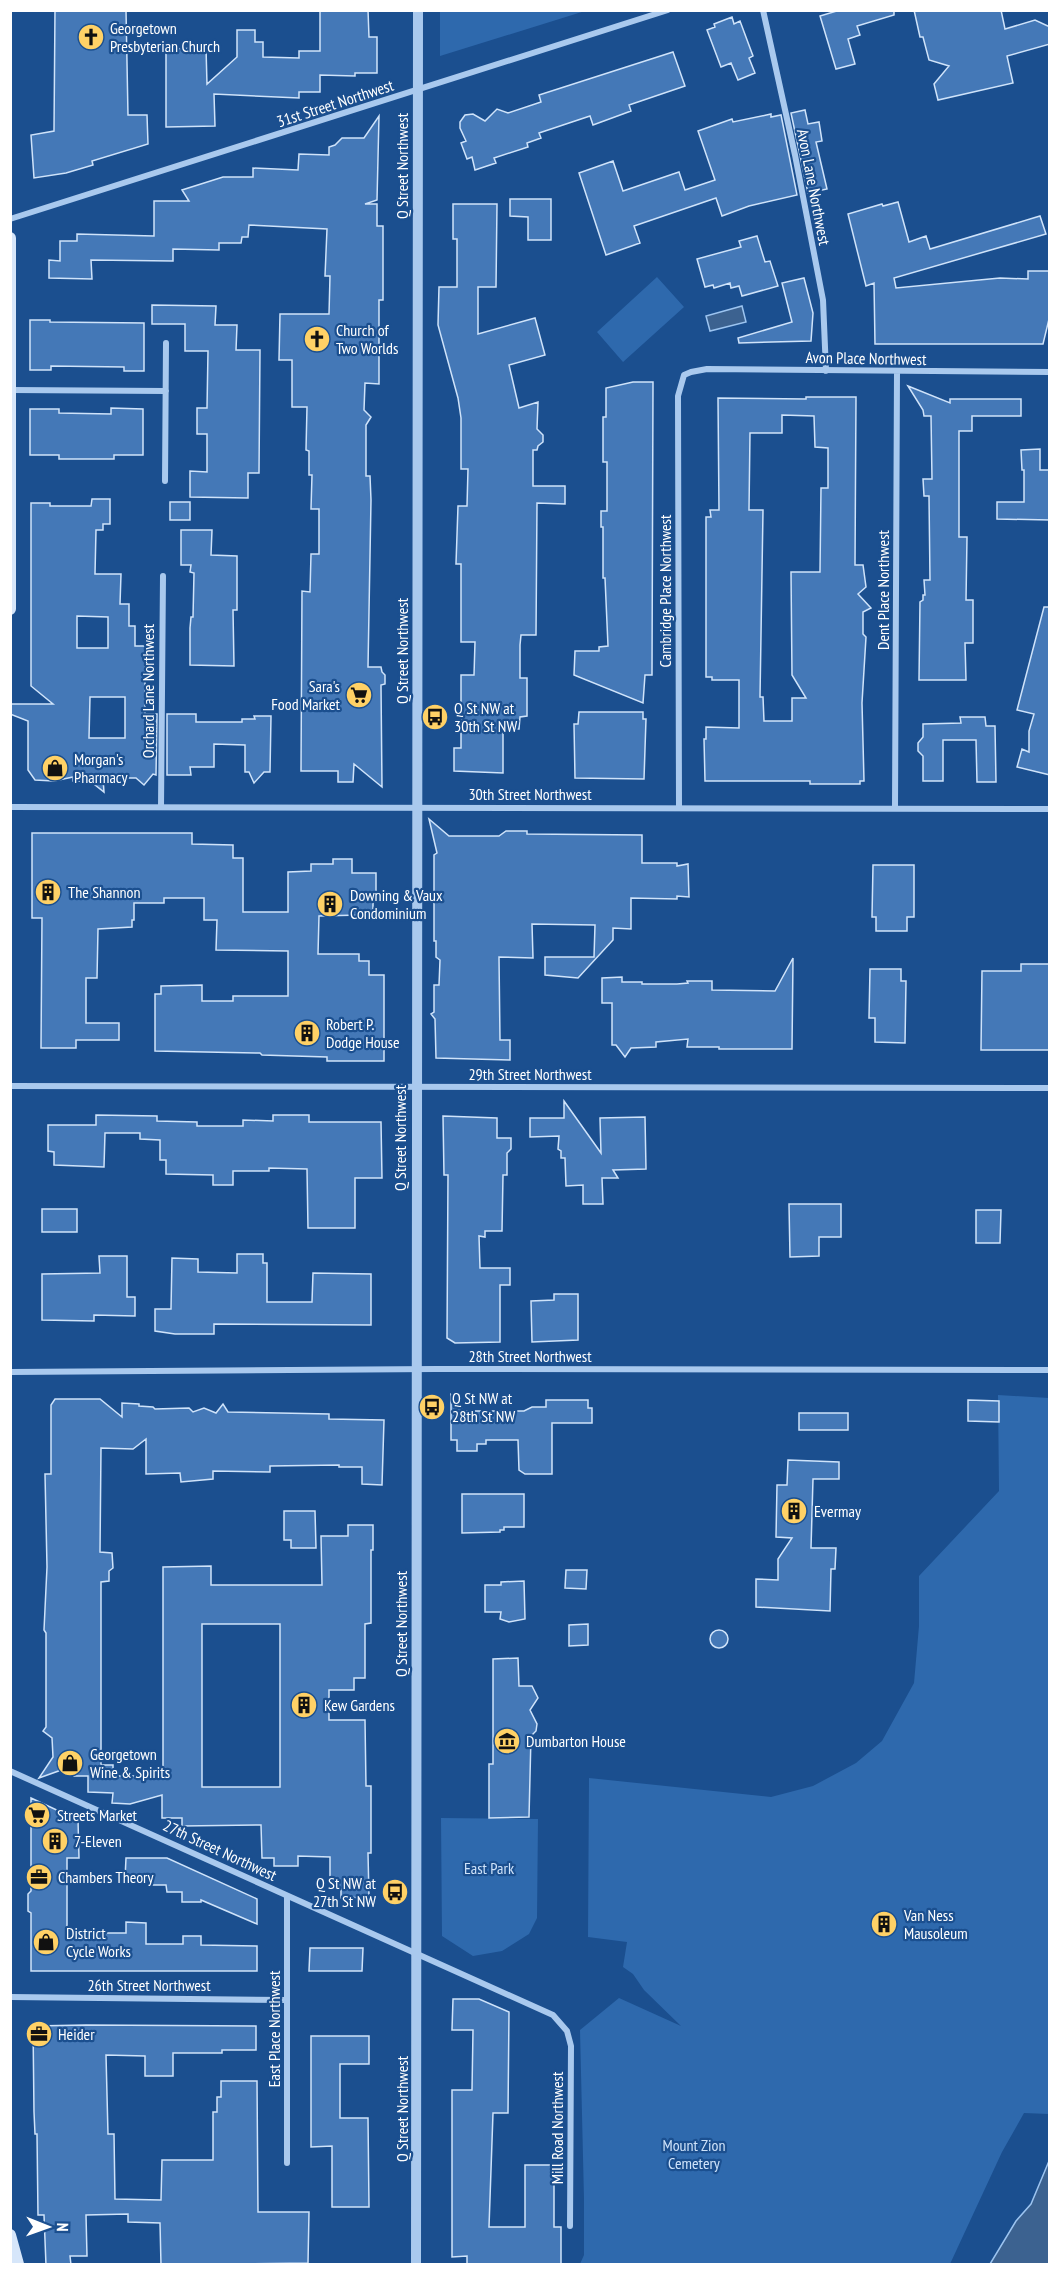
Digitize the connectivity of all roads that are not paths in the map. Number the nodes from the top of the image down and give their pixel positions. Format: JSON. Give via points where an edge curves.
{"nodes":[{"id":1,"x":418,"y":10,"type":"edge"},
{"id":2,"x":668,"y":10,"type":"edge"},
{"id":3,"x":763,"y":10,"type":"edge"},
{"id":4,"x":417,"y":90,"type":"junction"},
{"id":5,"x":10,"y":219,"type":"edge"},
{"id":6,"x":10,"y":238,"type":"edge"},
{"id":7,"x":166,"y":343,"type":"dead end"},
{"id":8,"x":826,"y":371,"type":"junction"},
{"id":9,"x":897,"y":372,"type":"junction"},
{"id":10,"x":1050,"y":372,"type":"edge"},
{"id":11,"x":684,"y":375,"type":"joint"},
{"id":12,"x":11,"y":390,"type":"edge"},
{"id":13,"x":166,"y":391,"type":"junction"},
{"id":14,"x":165,"y":481,"type":"dead end"},
{"id":15,"x":163,"y":576,"type":"dead end"},
{"id":16,"x":10,"y":609,"type":"edge"},
{"id":17,"x":10,"y":807,"type":"edge"},
{"id":18,"x":161,"y":807,"type":"junction"},
{"id":19,"x":417,"y":807,"type":"junction"},
{"id":20,"x":679,"y":808,"type":"junction"},
{"id":21,"x":895,"y":808,"type":"junction"},
{"id":22,"x":1050,"y":809,"type":"edge"},
{"id":23,"x":10,"y":1086,"type":"edge"},
{"id":24,"x":415,"y":1088,"type":"junction"},
{"id":25,"x":1050,"y":1089,"type":"edge"},
{"id":26,"x":415,"y":1370,"type":"junction"},
{"id":27,"x":1050,"y":1370,"type":"edge"},
{"id":28,"x":10,"y":1371,"type":"edge"},
{"id":29,"x":10,"y":1771,"type":"edge"},
{"id":30,"x":287,"y":1896,"type":"junction"},
{"id":31,"x":417,"y":1954,"type":"junction"},
{"id":32,"x":10,"y":1997,"type":"edge"},
{"id":33,"x":287,"y":2000,"type":"junction"},
{"id":34,"x":287,"y":2163,"type":"dead end"},
{"id":35,"x":570,"y":2226,"type":"dead end"},
{"id":36,"x":10,"y":2235,"type":"edge"},
{"id":37,"x":18,"y":2265,"type":"edge"},
{"id":38,"x":416,"y":2265,"type":"edge"}],
"edges":[{"from":1,"to":4,"type":"street","name":"Q Street Northwest"},
{"from":2,"to":4,"type":"street","name":"31st Street Northwest"},
{"from":3,"to":8,"type":"street","name":"Avon Lane Northwest","via":[[823,300]]},
{"from":4,"to":5,"type":"street","name":"31st Street Northwest"},
{"from":4,"to":19,"type":"street","name":"Q Street Northwest"},
{"from":6,"to":12,"type":"main road"},
{"from":7,"to":13,"type":"street"},
{"from":8,"to":9,"type":"street","name":"Avon Place Northwest"},
{"from":8,"to":11,"type":"street","name":"Avon Place Northwest","via":[[707,369]]},
{"from":9,"to":10,"type":"street","name":"Avon Place Northwest"},
{"from":9,"to":21,"type":"street","name":"Dent Place Northwest"},
{"from":11,"to":20,"type":"street","name":"Cambridge Place Northwest","via":[[678,396]]},
{"from":12,"to":13,"type":"street"},
{"from":12,"to":16,"type":"main road"},
{"from":13,"to":14,"type":"street"},
{"from":15,"to":18,"type":"street","name":"Orchard Lane Northwest"},
{"from":17,"to":18,"type":"street","name":"30th Street Northwest"},
{"from":18,"to":19,"type":"street","name":"30th Street Northwest"},
{"from":19,"to":20,"type":"street","name":"30th Street Northwest"},
{"from":19,"to":24,"type":"street","name":"Q Street Northwest"},
{"from":20,"to":21,"type":"street","name":"30th Street Northwest"},
{"from":21,"to":22,"type":"street","name":"30th Street Northwest"},
{"from":23,"to":24,"type":"street","name":"29th Street Northwest"},
{"from":24,"to":25,"type":"street","name":"29th Street Northwest"},
{"from":24,"to":26,"type":"street","name":"Q Street Northwest"},
{"from":26,"to":27,"type":"street","name":"28th Street Northwest"},
{"from":26,"to":28,"type":"street","name":"28th Street Northwest"},
{"from":26,"to":31,"type":"street","name":"Q Street Northwest"},
{"from":29,"to":30,"type":"street","name":"27th Street Northwest"},
{"from":30,"to":31,"type":"street","name":"27th Street Northwest"},
{"from":30,"to":33,"type":"street","name":"East Place Northwest"},
{"from":31,"to":35,"type":"street","name":"Mill Road Northwest","via":[[553,2015],[567,2031],[571,2054]]},
{"from":31,"to":38,"type":"street","name":"Q Street Northwest"},
{"from":32,"to":33,"type":"street","name":"26th Street Northwest"},
{"from":33,"to":34,"type":"street","name":"East Place Northwest"},
{"from":36,"to":37,"type":"main road"}]}
